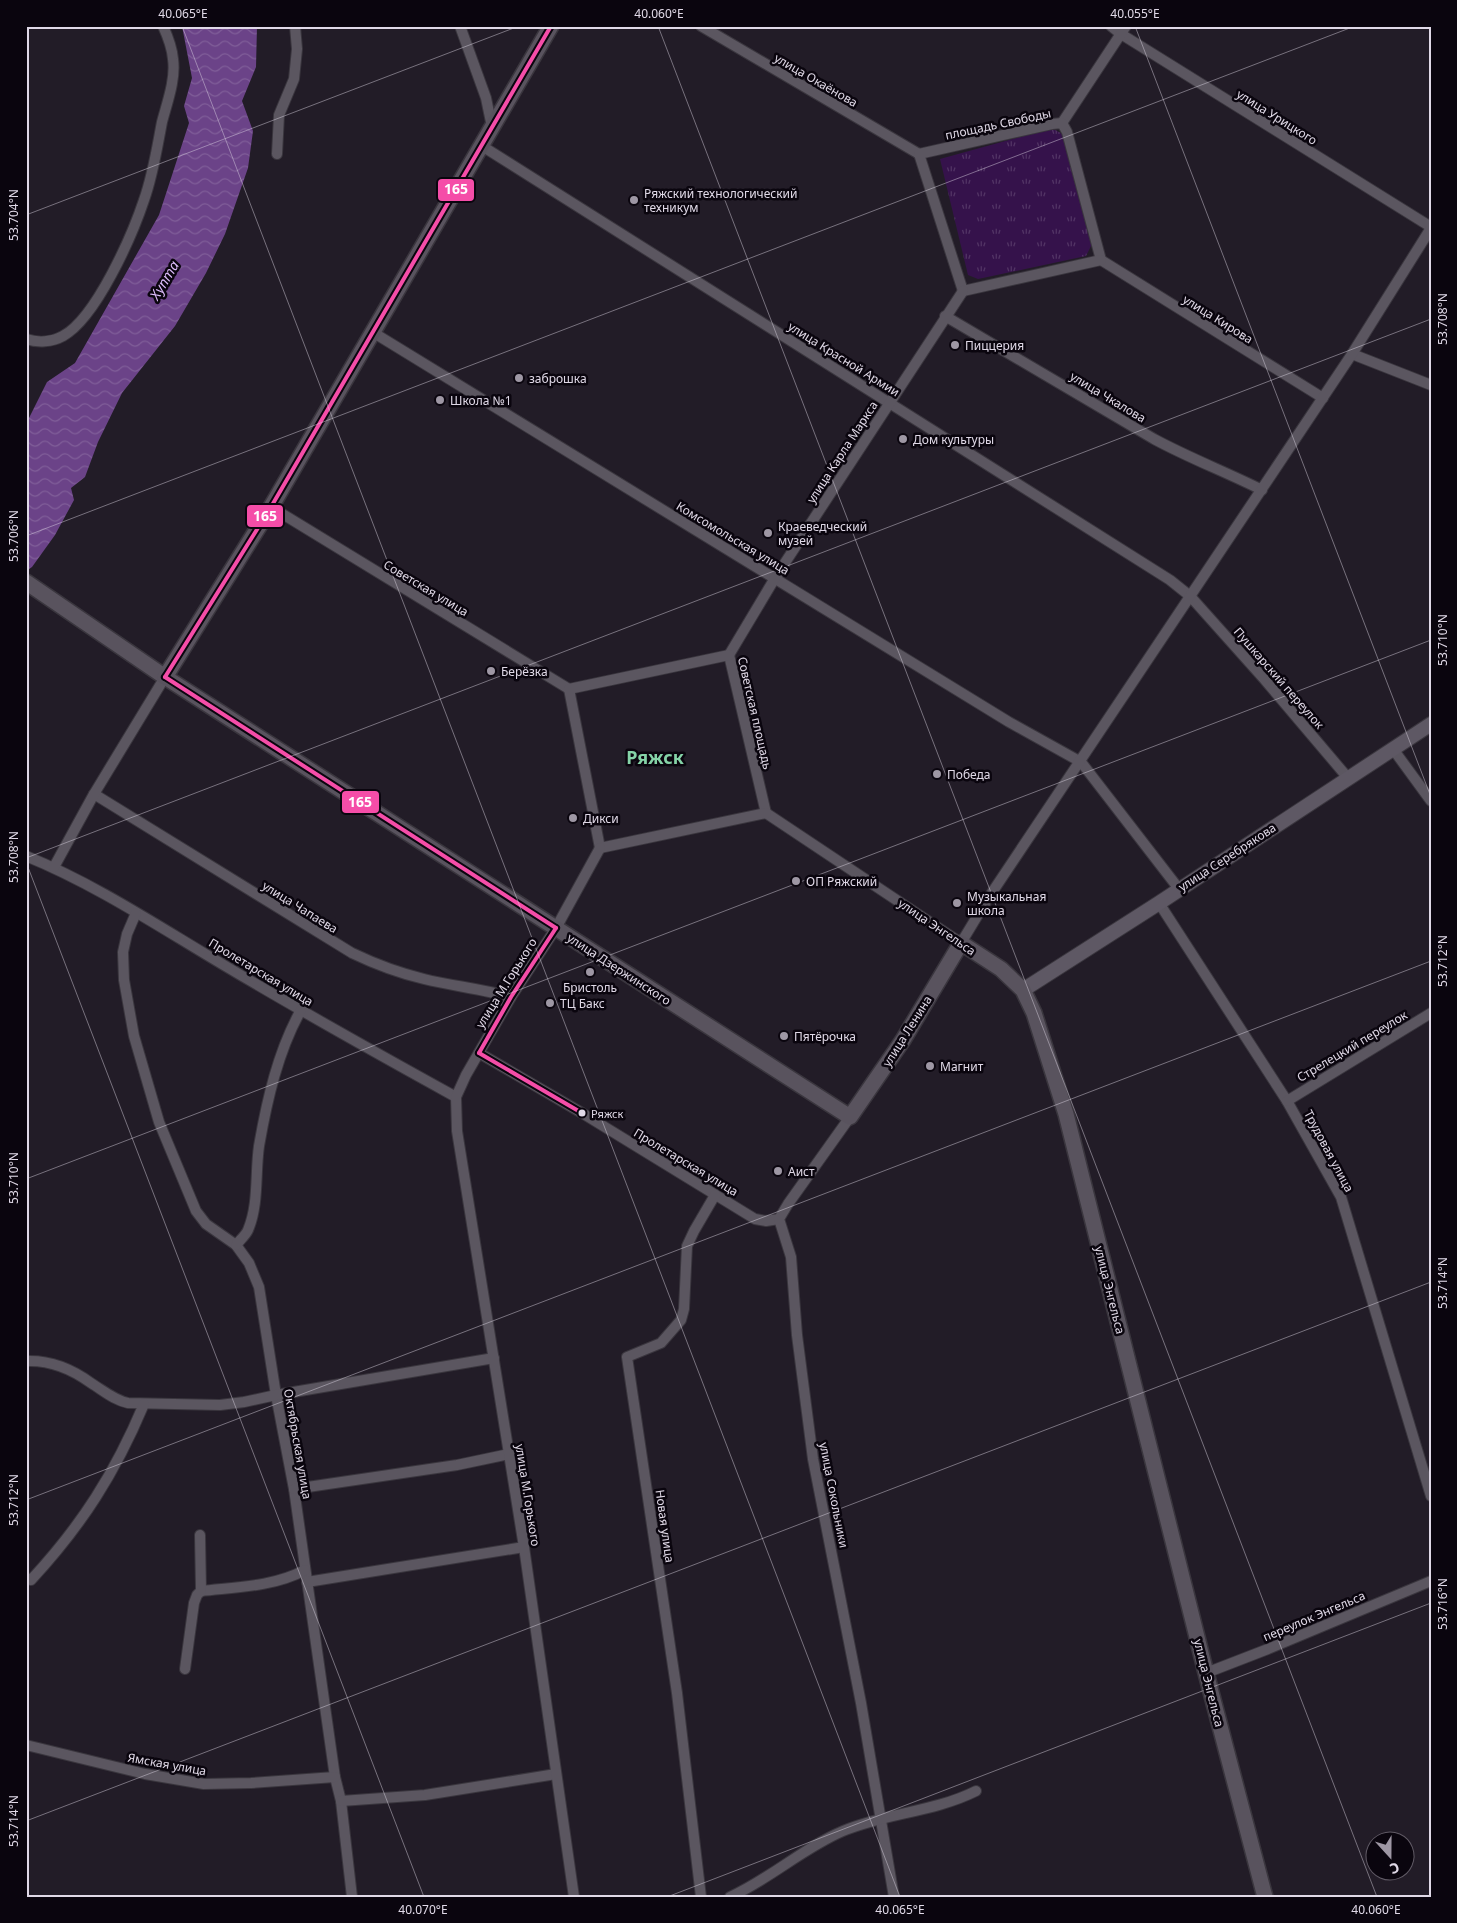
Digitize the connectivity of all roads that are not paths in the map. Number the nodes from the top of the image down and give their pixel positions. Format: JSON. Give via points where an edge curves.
{"nodes":[{"id":1,"x":163,"y":26,"type":"edge"},
{"id":2,"x":295,"y":26,"type":"edge"},
{"id":3,"x":460,"y":26,"type":"edge"},
{"id":4,"x":551,"y":26,"type":"edge"},
{"id":5,"x":700,"y":26,"type":"edge"},
{"id":6,"x":1112,"y":26,"type":"edge"},
{"id":7,"x":1123,"y":30,"type":"edge"},
{"id":8,"x":1062,"y":123,"type":"junction"},
{"id":9,"x":493,"y":128,"type":"junction"},
{"id":10,"x":482,"y":146,"type":"junction"},
{"id":11,"x":277,"y":154,"type":"dead end"},
{"id":12,"x":919,"y":154,"type":"junction"},
{"id":13,"x":1431,"y":228,"type":"edge"},
{"id":14,"x":1101,"y":260,"type":"junction"},
{"id":15,"x":962,"y":291,"type":"junction"},
{"id":16,"x":945,"y":316,"type":"junction"},
{"id":17,"x":374,"y":333,"type":"junction"},
{"id":18,"x":26,"y":339,"type":"edge"},
{"id":19,"x":1352,"y":354,"type":"junction"},
{"id":20,"x":1431,"y":385,"type":"edge"},
{"id":21,"x":1323,"y":398,"type":"junction"},
{"id":22,"x":890,"y":402,"type":"junction"},
{"id":23,"x":1262,"y":490,"type":"junction"},
{"id":24,"x":271,"y":508,"type":"junction"},
{"id":25,"x":775,"y":578,"type":"junction"},
{"id":26,"x":26,"y":582,"type":"edge"},
{"id":27,"x":1190,"y":596,"type":"junction"},
{"id":28,"x":729,"y":655,"type":"junction"},
{"id":29,"x":165,"y":677,"type":"junction"},
{"id":30,"x":569,"y":689,"type":"junction"},
{"id":31,"x":1431,"y":724,"type":"edge"},
{"id":32,"x":1393,"y":749,"type":"junction"},
{"id":33,"x":1081,"y":762,"type":"junction"},
{"id":34,"x":1348,"y":778,"type":"junction"},
{"id":35,"x":94,"y":794,"type":"junction"},
{"id":36,"x":1431,"y":801,"type":"edge"},
{"id":37,"x":766,"y":813,"type":"junction"},
{"id":38,"x":600,"y":848,"type":"junction"},
{"id":39,"x":26,"y":856,"type":"edge"},
{"id":40,"x":54,"y":867,"type":"junction"},
{"id":41,"x":1179,"y":889,"type":"junction"},
{"id":42,"x":1159,"y":903,"type":"junction"},
{"id":43,"x":136,"y":913,"type":"junction"},
{"id":44,"x":556,"y":928,"type":"junction"},
{"id":45,"x":961,"y":943,"type":"junction"},
{"id":46,"x":1023,"y":990,"type":"junction"},
{"id":47,"x":511,"y":998,"type":"junction"},
{"id":48,"x":301,"y":1010,"type":"junction"},
{"id":49,"x":1431,"y":1013,"type":"edge"},
{"id":50,"x":479,"y":1053,"type":"junction"},
{"id":51,"x":456,"y":1098,"type":"junction"},
{"id":52,"x":1287,"y":1101,"type":"junction"},
{"id":53,"x":850,"y":1117,"type":"junction"},
{"id":54,"x":715,"y":1195,"type":"junction"},
{"id":55,"x":779,"y":1219,"type":"junction"},
{"id":56,"x":236,"y":1245,"type":"junction"},
{"id":57,"x":494,"y":1358,"type":"junction"},
{"id":58,"x":26,"y":1361,"type":"edge"},
{"id":59,"x":276,"y":1395,"type":"junction"},
{"id":60,"x":144,"y":1404,"type":"junction"},
{"id":61,"x":509,"y":1454,"type":"junction"},
{"id":62,"x":294,"y":1489,"type":"junction"},
{"id":63,"x":1431,"y":1496,"type":"edge"},
{"id":64,"x":200,"y":1535,"type":"dead end"},
{"id":65,"x":524,"y":1547,"type":"junction"},
{"id":66,"x":305,"y":1570,"type":"junction"},
{"id":67,"x":26,"y":1578,"type":"edge"},
{"id":68,"x":1431,"y":1581,"type":"edge"},
{"id":69,"x":307,"y":1582,"type":"junction"},
{"id":70,"x":201,"y":1591,"type":"junction"},
{"id":71,"x":185,"y":1669,"type":"dead end"},
{"id":72,"x":1206,"y":1673,"type":"junction"},
{"id":73,"x":26,"y":1745,"type":"edge"},
{"id":74,"x":556,"y":1774,"type":"junction"},
{"id":75,"x":335,"y":1777,"type":"junction"},
{"id":76,"x":976,"y":1791,"type":"dead end"},
{"id":77,"x":341,"y":1802,"type":"junction"},
{"id":78,"x":880,"y":1819,"type":"junction"},
{"id":79,"x":352,"y":1897,"type":"edge"},
{"id":80,"x":574,"y":1897,"type":"edge"},
{"id":81,"x":701,"y":1897,"type":"edge"},
{"id":82,"x":730,"y":1897,"type":"edge"},
{"id":83,"x":894,"y":1897,"type":"edge"},
{"id":84,"x":1265,"y":1897,"type":"edge"}],
"edges":[{"from":1,"to":18,"type":"street","via":[[174,60],[171,83],[145,198],[130,237],[111,275],[76,326],[50,341]]},
{"from":2,"to":11,"type":"street","via":[[294,79],[279,115]]},
{"from":3,"to":9,"type":"street","via":[[486,98]]},
{"from":4,"to":9,"type":"main road"},
{"from":5,"to":12,"type":"street","name":"улица Окаёнова"},
{"from":6,"to":7,"type":"street","name":"улица Урицкого"},
{"from":7,"to":8,"type":"street"},
{"from":7,"to":13,"type":"street","name":"улица Урицкого"},
{"from":8,"to":12,"type":"street","name":"площадь Свободы"},
{"from":8,"to":14,"type":"street","name":"площадь Свободы"},
{"from":9,"to":10,"type":"main road"},
{"from":10,"to":17,"type":"main road"},
{"from":10,"to":22,"type":"street","name":"улица Красной Армии"},
{"from":12,"to":15,"type":"street"},
{"from":13,"to":19,"type":"street"},
{"from":14,"to":15,"type":"street"},
{"from":14,"to":21,"type":"street","name":"улица Кирова"},
{"from":15,"to":16,"type":"street","name":"улица Карла Маркса"},
{"from":16,"to":22,"type":"street","name":"улица Карла Маркса"},
{"from":16,"to":23,"type":"street","name":"улица Чкалова","via":[[1154,439]]},
{"from":17,"to":24,"type":"main road"},
{"from":17,"to":25,"type":"street","name":"Комсомольская улица"},
{"from":19,"to":20,"type":"street"},
{"from":19,"to":21,"type":"street"},
{"from":21,"to":23,"type":"street"},
{"from":22,"to":25,"type":"street","name":"улица Карла Маркса"},
{"from":22,"to":27,"type":"street","name":"улица Красной Армии","via":[[1170,580]]},
{"from":23,"to":27,"type":"street"},
{"from":24,"to":29,"type":"main road"},
{"from":24,"to":30,"type":"street","name":"Советская улица"},
{"from":25,"to":28,"type":"street","name":"улица Карла Маркса"},
{"from":25,"to":33,"type":"street","name":"Комсомольская улица","via":[[1009,722]]},
{"from":26,"to":29,"type":"main road","name":"улица Дзержинского"},
{"from":27,"to":33,"type":"street"},
{"from":27,"to":34,"type":"street","name":"Пушкарский переулок"},
{"from":28,"to":30,"type":"street","name":"Советская площадь"},
{"from":28,"to":37,"type":"street","name":"Советская площадь"},
{"from":29,"to":35,"type":"street"},
{"from":29,"to":44,"type":"main road","name":"улица Дзержинского"},
{"from":30,"to":38,"type":"street"},
{"from":31,"to":32,"type":"main road","name":"улица Серебрякова"},
{"from":32,"to":34,"type":"main road","name":"улица Серебрякова"},
{"from":32,"to":36,"type":"street"},
{"from":33,"to":41,"type":"street"},
{"from":33,"to":45,"type":"street"},
{"from":34,"to":41,"type":"main road","name":"улица Серебрякова"},
{"from":35,"to":40,"type":"street"},
{"from":35,"to":47,"type":"street","name":"улица Чапаева","via":[[352,953],[380,966],[423,979]]},
{"from":37,"to":38,"type":"street"},
{"from":37,"to":45,"type":"street","name":"улица Энгельса"},
{"from":38,"to":44,"type":"street","name":"улица М.Горького"},
{"from":39,"to":40,"type":"street","name":"Пролетарская улица"},
{"from":40,"to":43,"type":"street","name":"Пролетарская улица"},
{"from":41,"to":42,"type":"main road","name":"улица Серебрякова"},
{"from":42,"to":46,"type":"main road","name":"улица Серебрякова"},
{"from":42,"to":52,"type":"street","name":"Трудовая улица"},
{"from":43,"to":48,"type":"street","name":"Пролетарская улица"},
{"from":43,"to":56,"type":"street","via":[[123,952],[124,980],[134,1036],[159,1122],[196,1211],[206,1224]]},
{"from":44,"to":47,"type":"street","name":"улица М.Горького"},
{"from":44,"to":53,"type":"main road","name":"улица Дзержинского"},
{"from":45,"to":46,"type":"main road","name":"улица Энгельса","via":[[1001,969]]},
{"from":45,"to":53,"type":"main road","name":"улица Ленина","via":[[903,1040]]},
{"from":46,"to":72,"type":"main road","name":"улица Энгельса","via":[[1034,1013],[1066,1114]]},
{"from":47,"to":50,"type":"street","name":"улица М.Горького"},
{"from":48,"to":51,"type":"street","name":"Пролетарская улица"},
{"from":48,"to":56,"type":"street","via":[[289,1031],[266,1112],[252,1219],[247,1232]]},
{"from":49,"to":52,"type":"street","name":"Стрелецкий переулок"},
{"from":50,"to":51,"type":"street","name":"улица М.Горького"},
{"from":50,"to":54,"type":"street","name":"Пролетарская улица"},
{"from":51,"to":57,"type":"street","name":"улица М.Горького","via":[[457,1131]]},
{"from":52,"to":63,"type":"street","name":"Трудовая улица","via":[[1340,1197]]},
{"from":53,"to":55,"type":"street"},
{"from":54,"to":55,"type":"street","name":"Пролетарская улица","via":[[756,1219],[766,1222]]},
{"from":54,"to":81,"type":"street","name":"Новая улица","via":[[687,1246],[681,1320],[661,1343],[627,1357],[677,1693]]},
{"from":55,"to":78,"type":"street","name":"улица Сокольники","via":[[791,1257],[813,1459],[861,1703]]},
{"from":56,"to":59,"type":"street","name":"Октябрьская улица","via":[[249,1263],[259,1287]]},
{"from":57,"to":59,"type":"street"},
{"from":57,"to":61,"type":"street","name":"улица М.Горького"},
{"from":58,"to":60,"type":"street","via":[[52,1363],[115,1399]]},
{"from":59,"to":60,"type":"street","via":[[220,1405]]},
{"from":59,"to":62,"type":"street","name":"Октябрьская улица"},
{"from":60,"to":67,"type":"street","via":[[126,1446],[96,1500],[58,1551],[31,1580]]},
{"from":61,"to":62,"type":"street","via":[[447,1467]]},
{"from":61,"to":65,"type":"street","name":"улица М.Горького"},
{"from":62,"to":66,"type":"street","name":"Октябрьская улица"},
{"from":64,"to":70,"type":"street"},
{"from":65,"to":69,"type":"street"},
{"from":65,"to":74,"type":"street","name":"улица М.Горького"},
{"from":66,"to":69,"type":"street","name":"Октябрьская улица"},
{"from":66,"to":70,"type":"street","via":[[274,1582]]},
{"from":68,"to":72,"type":"street","name":"переулок Энгельса"},
{"from":69,"to":75,"type":"street","name":"Октябрьская улица"},
{"from":70,"to":71,"type":"street","via":[[194,1603]]},
{"from":72,"to":84,"type":"main road","name":"улица Энгельса"},
{"from":73,"to":75,"type":"street","name":"Ямская улица","via":[[145,1774],[204,1784]]},
{"from":74,"to":77,"type":"street","via":[[425,1795]]},
{"from":74,"to":80,"type":"street","name":"улица М.Горького"},
{"from":75,"to":77,"type":"street","name":"Октябрьская улица"},
{"from":76,"to":78,"type":"street","via":[[956,1801]]},
{"from":77,"to":79,"type":"street","name":"Октябрьская улица"},
{"from":78,"to":82,"type":"street","via":[[844,1830],[820,1842]]},
{"from":78,"to":83,"type":"street","name":"улица Сокольники"}]}
